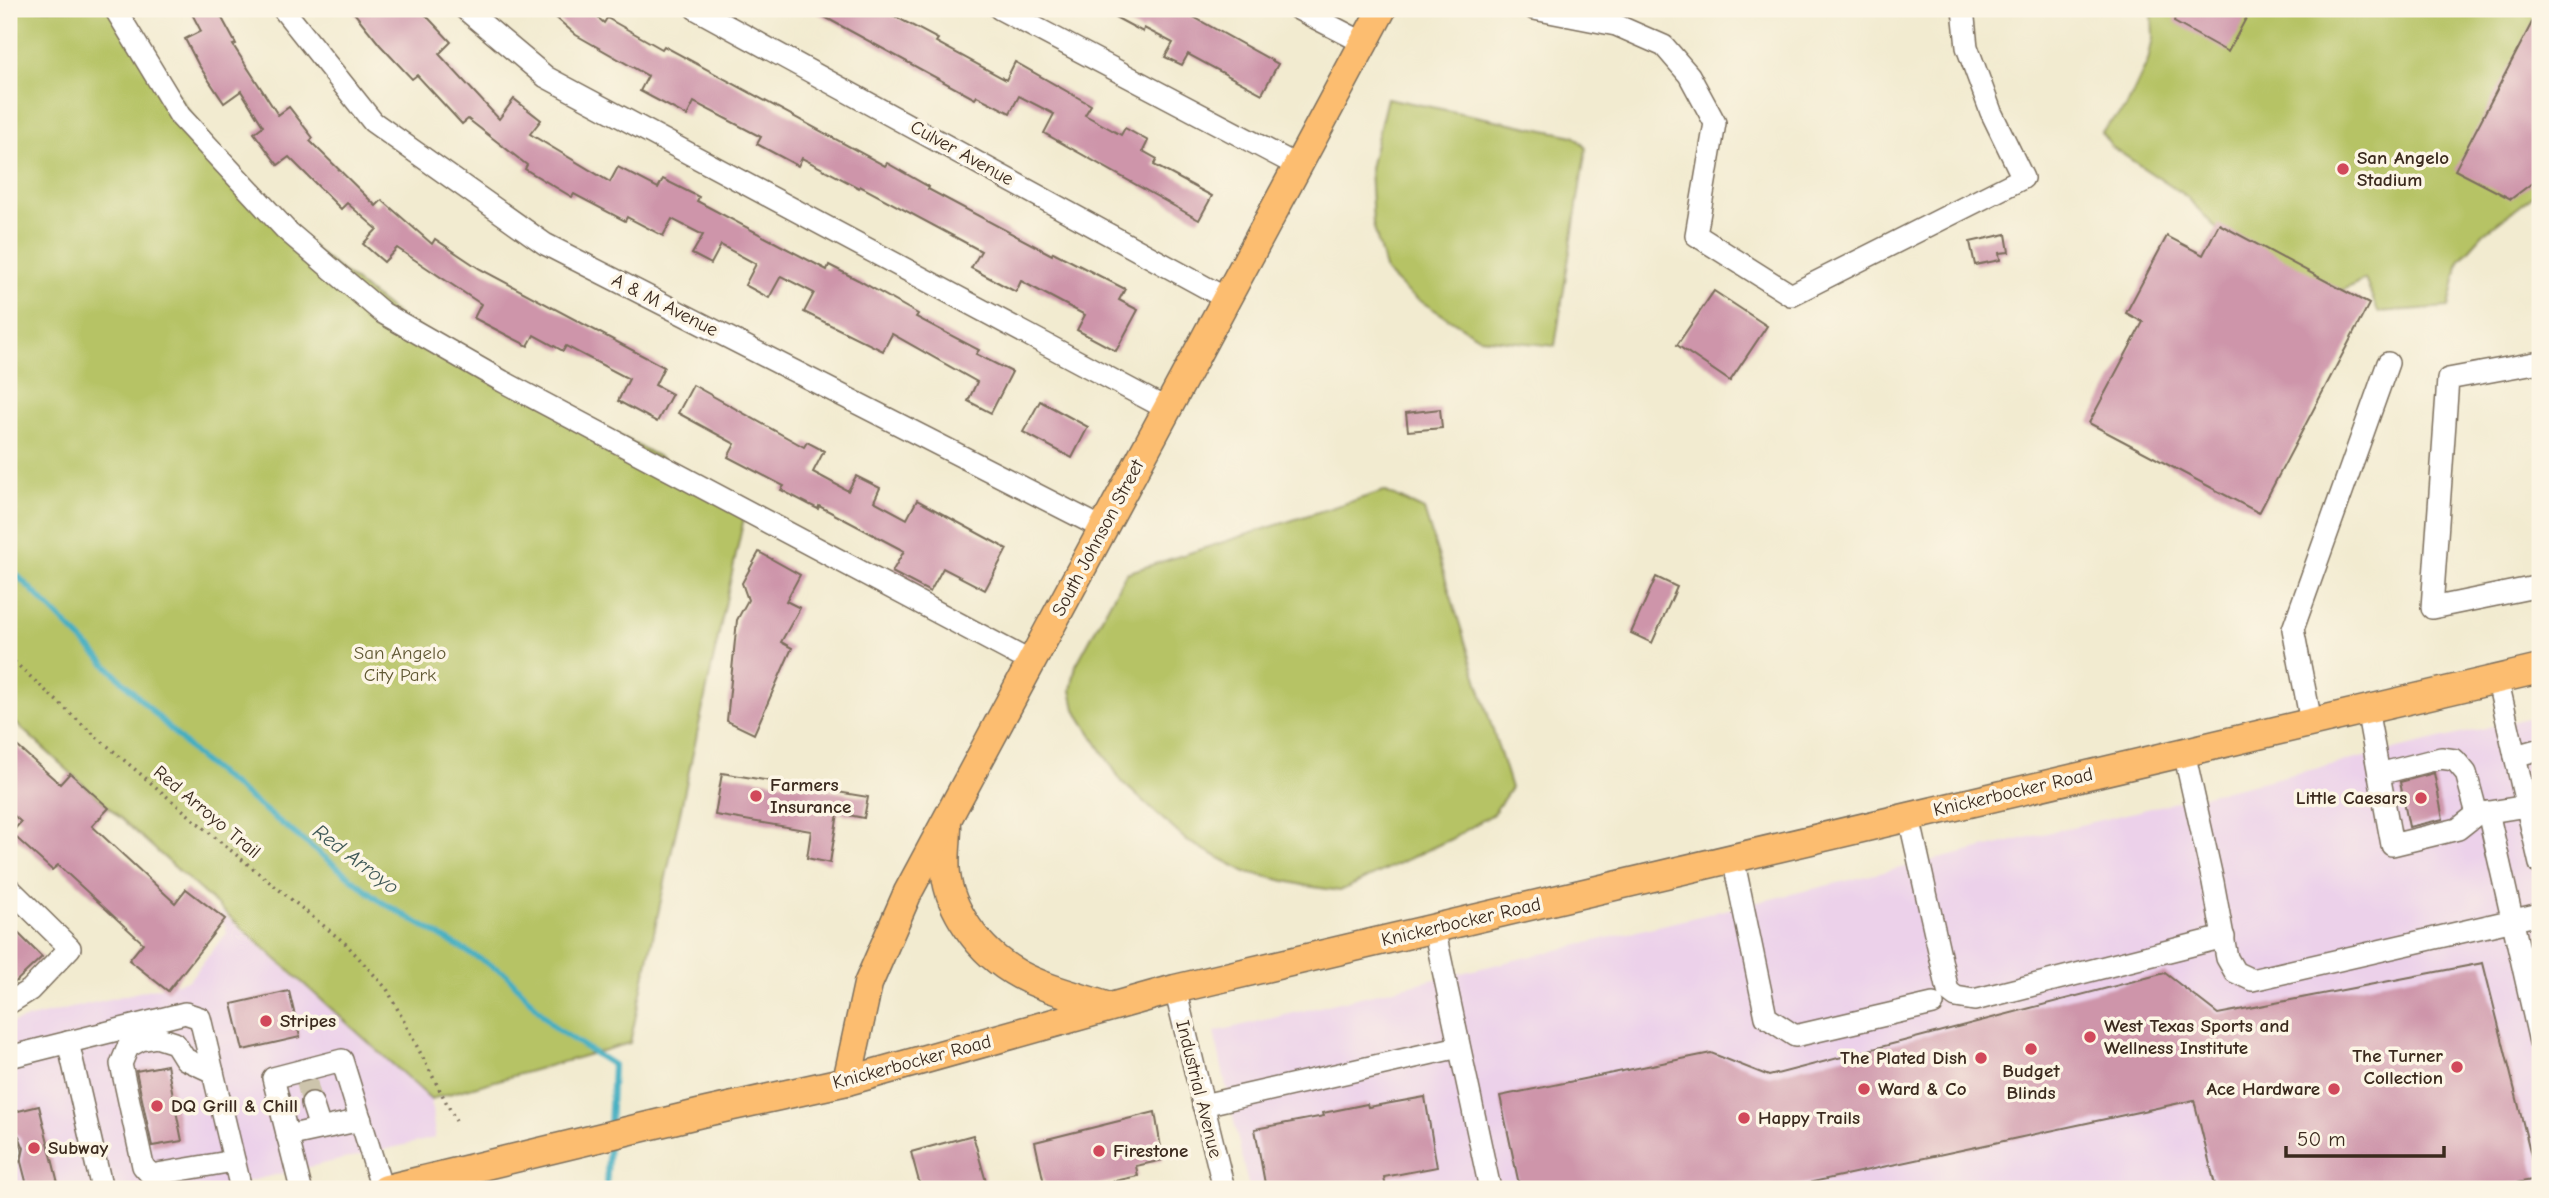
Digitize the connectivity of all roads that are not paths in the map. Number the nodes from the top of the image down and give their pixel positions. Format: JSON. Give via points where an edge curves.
{"nodes":[{"id":1,"x":115,"y":9,"type":"edge"},
{"id":2,"x":283,"y":9,"type":"edge"},
{"id":3,"x":465,"y":9,"type":"edge"},
{"id":4,"x":696,"y":9,"type":"edge"},
{"id":5,"x":1000,"y":9,"type":"edge"},
{"id":6,"x":1298,"y":9,"type":"edge"},
{"id":7,"x":1382,"y":9,"type":"edge"},
{"id":8,"x":1534,"y":9,"type":"edge"},
{"id":9,"x":1963,"y":9,"type":"edge"},
{"id":10,"x":1363,"y":43,"type":"junction"},
{"id":11,"x":1298,"y":166,"type":"junction"},
{"id":12,"x":1227,"y":299,"type":"junction"},
{"id":13,"x":2540,"y":362,"type":"edge"},
{"id":14,"x":2388,"y":363,"type":"dead end"},
{"id":15,"x":1167,"y":410,"type":"junction"},
{"id":16,"x":1102,"y":528,"type":"junction"},
{"id":17,"x":2540,"y":586,"type":"edge"},
{"id":18,"x":1031,"y":662,"type":"junction"},
{"id":19,"x":2540,"y":669,"type":"edge"},
{"id":20,"x":2497,"y":678,"type":"junction"},
{"id":21,"x":2367,"y":709,"type":"junction"},
{"id":22,"x":2311,"y":722,"type":"junction"},
{"id":23,"x":2540,"y":749,"type":"edge"},
{"id":24,"x":2183,"y":752,"type":"junction"},
{"id":25,"x":2515,"y":756,"type":"junction"},
{"id":26,"x":2379,"y":774,"type":"junction"},
{"id":27,"x":2482,"y":813,"type":"junction"},
{"id":28,"x":2532,"y":813,"type":"edge"},
{"id":29,"x":1909,"y":817,"type":"junction"},
{"id":30,"x":947,"y":818,"type":"junction"},
{"id":31,"x":1734,"y":858,"type":"junction"},
{"id":32,"x":2540,"y":864,"type":"edge"},
{"id":33,"x":9,"y":888,"type":"edge"},
{"id":34,"x":2540,"y":914,"type":"edge"},
{"id":35,"x":2512,"y":920,"type":"junction"},
{"id":36,"x":1433,"y":928,"type":"junction"},
{"id":37,"x":2224,"y":937,"type":"junction"},
{"id":38,"x":1175,"y":989,"type":"junction"},
{"id":39,"x":9,"y":1003,"type":"edge"},
{"id":40,"x":1933,"y":1004,"type":"dead end"},
{"id":41,"x":1109,"y":1007,"type":"junction"},
{"id":42,"x":68,"y":1042,"type":"junction"},
{"id":43,"x":2540,"y":1042,"type":"edge"},
{"id":44,"x":1459,"y":1047,"type":"junction"},
{"id":45,"x":13,"y":1060,"type":"edge"},
{"id":46,"x":213,"y":1072,"type":"junction"},
{"id":47,"x":847,"y":1081,"type":"junction"},
{"id":48,"x":312,"y":1103,"type":"tunnel mouth"},
{"id":49,"x":1203,"y":1105,"type":"junction"},
{"id":50,"x":361,"y":1120,"type":"junction"},
{"id":51,"x":320,"y":1128,"type":"junction"},
{"id":52,"x":287,"y":1136,"type":"junction"},
{"id":53,"x":9,"y":1145,"type":"edge"},
{"id":54,"x":9,"y":1157,"type":"edge"},
{"id":55,"x":234,"y":1161,"type":"junction"},
{"id":56,"x":102,"y":1189,"type":"edge"},
{"id":57,"x":241,"y":1189,"type":"edge"},
{"id":58,"x":301,"y":1189,"type":"edge"},
{"id":59,"x":384,"y":1189,"type":"edge"},
{"id":60,"x":1224,"y":1189,"type":"edge"},
{"id":61,"x":1490,"y":1189,"type":"edge"}],
"edges":[{"from":1,"to":18,"type":"street","via":[[180,116],[286,230],[383,313]]},
{"from":2,"to":16,"type":"street","name":"A & M Avenue","via":[[373,122],[545,244]]},
{"from":3,"to":15,"type":"street","via":[[546,78]]},
{"from":4,"to":12,"type":"street","name":"Culver Avenue"},
{"from":5,"to":11,"type":"street"},
{"from":6,"to":10,"type":"street"},
{"from":7,"to":10,"type":"main road","name":"South Johnson Street"},
{"from":8,"to":9,"type":"street","via":[[1616,25],[1664,46],[1689,75],[1714,123],[1696,235],[1791,295],[2023,178],[1967,47]]},
{"from":10,"to":11,"type":"main road","name":"South Johnson Street"},
{"from":11,"to":12,"type":"main road","name":"South Johnson Street"},
{"from":12,"to":15,"type":"main road","name":"South Johnson Street"},
{"from":13,"to":17,"type":"street","via":[[2448,379],[2432,608]]},
{"from":14,"to":22,"type":"street","via":[[2293,629]]},
{"from":15,"to":16,"type":"main road","name":"South Johnson Street"},
{"from":16,"to":18,"type":"main road","name":"South Johnson Street"},
{"from":18,"to":30,"type":"main road","name":"South Johnson Street"},
{"from":19,"to":20,"type":"main road","name":"Knickerbocker Road"},
{"from":20,"to":21,"type":"main road","name":"Knickerbocker Road"},
{"from":20,"to":25,"type":"street"},
{"from":21,"to":22,"type":"main road","name":"Knickerbocker Road"},
{"from":21,"to":26,"type":"street"},
{"from":22,"to":24,"type":"main road","name":"Knickerbocker Road"},
{"from":23,"to":25,"type":"street"},
{"from":24,"to":29,"type":"main road","name":"Knickerbocker Road"},
{"from":24,"to":37,"type":"street"},
{"from":25,"to":28,"type":"street"},
{"from":26,"to":27,"type":"street","via":[[2441,758],[2455,760],[2466,773]]},
{"from":26,"to":27,"type":"street","via":[[2392,845],[2458,829]]},
{"from":27,"to":28,"type":"street"},
{"from":27,"to":35,"type":"street"},
{"from":28,"to":32,"type":"street"},
{"from":29,"to":31,"type":"main road","name":"Knickerbocker Road"},
{"from":29,"to":37,"type":"street","via":[[1948,992],[1956,997],[1975,1000]]},
{"from":30,"to":41,"type":"main road","via":[[946,874],[957,911],[975,938],[998,963],[1027,979]]},
{"from":30,"to":47,"type":"main road","name":"South Johnson Street","via":[[868,984]]},
{"from":31,"to":36,"type":"main road","name":"Knickerbocker Road"},
{"from":31,"to":40,"type":"street","via":[[1766,1017],[1795,1036]]},
{"from":33,"to":39,"type":"street","via":[[69,948],[30,989]]},
{"from":34,"to":35,"type":"street"},
{"from":35,"to":37,"type":"street","via":[[2252,980],[2235,972]]},
{"from":35,"to":43,"type":"street"},
{"from":36,"to":38,"type":"main road","name":"Knickerbocker Road"},
{"from":36,"to":44,"type":"street"},
{"from":38,"to":41,"type":"main road","name":"Knickerbocker Road"},
{"from":38,"to":49,"type":"street","name":"Industrial Avenue"},
{"from":41,"to":47,"type":"main road","name":"Knickerbocker Road"},
{"from":42,"to":45,"type":"street"},
{"from":42,"to":46,"type":"street","via":[[185,1013],[200,1018]]},
{"from":42,"to":56,"type":"street"},
{"from":44,"to":49,"type":"street"},
{"from":44,"to":61,"type":"street"},
{"from":46,"to":55,"type":"street"},
{"from":46,"to":55,"type":"street","via":[[185,1059],[175,1043],[156,1037],[128,1047],[121,1064],[143,1166],[151,1175]]},
{"from":47,"to":59,"type":"main road","name":"Knickerbocker Road"},
{"from":48,"to":51,"type":"street"},
{"from":49,"to":60,"type":"street","name":"Industrial Avenue"},
{"from":50,"to":51,"type":"street"},
{"from":50,"to":52,"type":"street","via":[[342,1060],[304,1074],[272,1078]]},
{"from":50,"to":59,"type":"street"},
{"from":51,"to":52,"type":"street"},
{"from":52,"to":58,"type":"street"},
{"from":53,"to":54,"type":"street"},
{"from":55,"to":57,"type":"street"}]}
